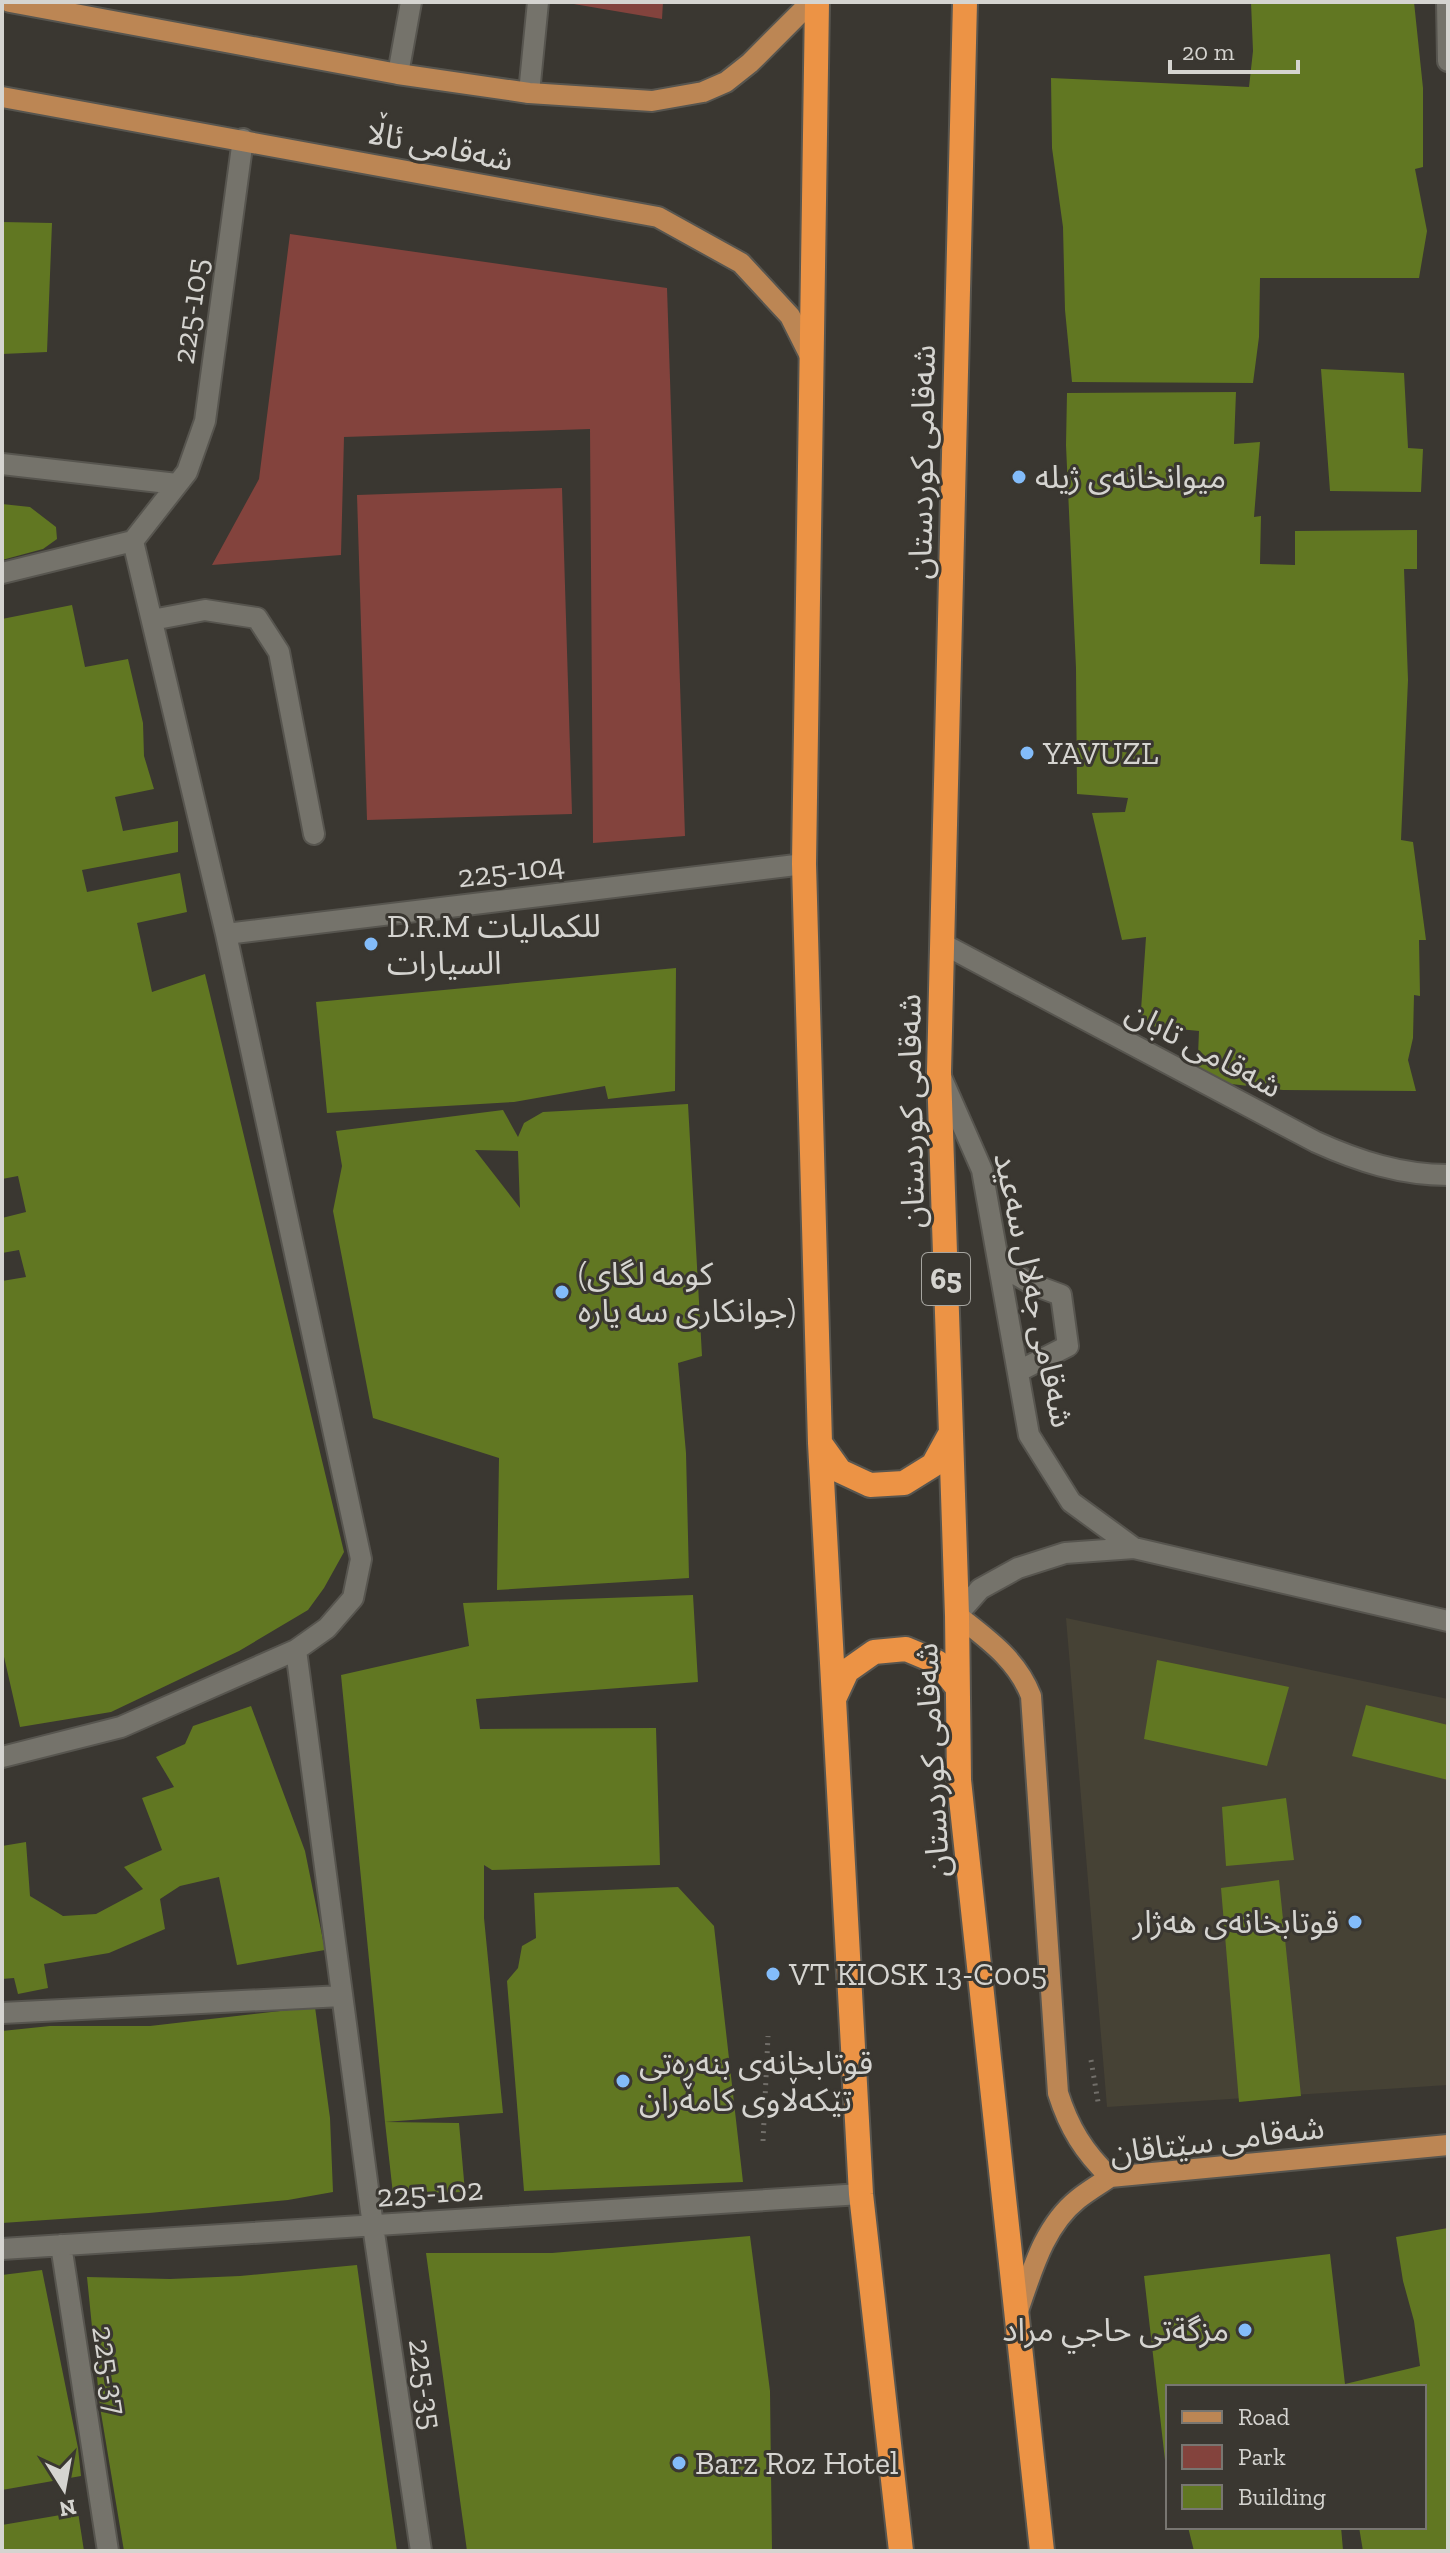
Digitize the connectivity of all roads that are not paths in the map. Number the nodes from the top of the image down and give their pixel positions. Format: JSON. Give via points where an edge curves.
{"nodes":[{"id":1,"x":10,"y":2,"type":"edge"},
{"id":2,"x":411,"y":2,"type":"edge"},
{"id":3,"x":538,"y":2,"type":"edge"},
{"id":4,"x":814,"y":2,"type":"edge"},
{"id":5,"x":965,"y":2,"type":"edge"},
{"id":6,"x":1447,"y":2,"type":"edge"},
{"id":7,"x":1448,"y":61,"type":"edge"},
{"id":8,"x":398,"y":74,"type":"junction"},
{"id":9,"x":529,"y":93,"type":"junction"},
{"id":10,"x":2,"y":97,"type":"edge"},
{"id":11,"x":243,"y":139,"type":"junction"},
{"id":12,"x":810,"y":356,"type":"junction"},
{"id":13,"x":2,"y":464,"type":"edge"},
{"id":14,"x":177,"y":484,"type":"junction"},
{"id":15,"x":133,"y":541,"type":"junction"},
{"id":16,"x":2,"y":573,"type":"edge"},
{"id":17,"x":152,"y":620,"type":"junction"},
{"id":18,"x":314,"y":834,"type":"dead end"},
{"id":19,"x":804,"y":864,"type":"junction"},
{"id":20,"x":226,"y":934,"type":"junction"},
{"id":21,"x":943,"y":944,"type":"junction"},
{"id":22,"x":939,"y":1072,"type":"junction"},
{"id":23,"x":1448,"y":1175,"type":"edge"},
{"id":24,"x":1001,"y":1266,"type":"junction"},
{"id":25,"x":1019,"y":1371,"type":"junction"},
{"id":26,"x":950,"y":1436,"type":"junction"},
{"id":27,"x":820,"y":1443,"type":"junction"},
{"id":28,"x":1134,"y":1548,"type":"junction"},
{"id":29,"x":957,"y":1615,"type":"junction"},
{"id":30,"x":1448,"y":1621,"type":"edge"},
{"id":31,"x":296,"y":1650,"type":"junction"},
{"id":32,"x":957,"y":1687,"type":"junction"},
{"id":33,"x":833,"y":1700,"type":"junction"},
{"id":34,"x":2,"y":1756,"type":"edge"},
{"id":35,"x":342,"y":1996,"type":"junction"},
{"id":36,"x":2,"y":2013,"type":"edge"},
{"id":37,"x":1447,"y":2149,"type":"edge"},
{"id":38,"x":1110,"y":2177,"type":"junction"},
{"id":39,"x":861,"y":2194,"type":"junction"},
{"id":40,"x":373,"y":2226,"type":"junction"},
{"id":41,"x":61,"y":2245,"type":"junction"},
{"id":42,"x":2,"y":2249,"type":"edge"},
{"id":43,"x":1018,"y":2311,"type":"junction"},
{"id":44,"x":108,"y":2551,"type":"edge"},
{"id":45,"x":421,"y":2551,"type":"edge"},
{"id":46,"x":901,"y":2551,"type":"edge"},
{"id":47,"x":1042,"y":2551,"type":"edge"}],
"edges":[{"from":1,"to":8,"type":"main road","name":"شه‌قامی ئاڵا"},
{"from":2,"to":8,"type":"street"},
{"from":3,"to":9,"type":"street"},
{"from":4,"to":9,"type":"main road","name":"شه‌قامی ئاڵا","via":[[750,63],[703,92],[652,101]]},
{"from":4,"to":12,"type":"highway"},
{"from":5,"to":21,"type":"highway","name":"شەقامی کوردستان","number":"65"},
{"from":6,"to":7,"type":"street"},
{"from":8,"to":9,"type":"main road","name":"شه‌قامی ئاڵا"},
{"from":10,"to":11,"type":"main road","name":"شه‌قامی ئاڵا"},
{"from":11,"to":12,"type":"main road","name":"شه‌قامی ئاڵا","via":[[658,217],[741,263],[790,316]]},
{"from":11,"to":14,"type":"street","name":"225-105","via":[[205,421],[187,472]]},
{"from":12,"to":19,"type":"highway"},
{"from":13,"to":14,"type":"street"},
{"from":14,"to":15,"type":"street","name":"225-105"},
{"from":15,"to":16,"type":"street"},
{"from":15,"to":17,"type":"street"},
{"from":17,"to":18,"type":"street","via":[[205,610],[257,618],[279,652]]},
{"from":17,"to":20,"type":"street"},
{"from":19,"to":20,"type":"street","name":"225-104"},
{"from":19,"to":27,"type":"highway"},
{"from":20,"to":31,"type":"street","via":[[361,1559],[353,1598],[327,1628]]},
{"from":21,"to":22,"type":"highway","name":"شەقامی کوردستان","number":"65"},
{"from":21,"to":23,"type":"street","name":"شەقامی تابان","via":[[1342,1154],[1391,1169]]},
{"from":22,"to":24,"type":"street","name":"شەقامی جەلال سەعید","via":[[982,1170]]},
{"from":22,"to":26,"type":"highway","name":"شەقامی کوردستان","number":"65"},
{"from":24,"to":25,"type":"street","name":"شەقامی جەلال سەعید"},
{"from":24,"to":25,"type":"street","via":[[1061,1295],[1068,1346]]},
{"from":25,"to":28,"type":"street","name":"شەقامی جەلال سەعید","via":[[1029,1435],[1071,1502]]},
{"from":26,"to":27,"type":"highway","via":[[933,1465],[904,1483],[870,1485],[840,1471]]},
{"from":26,"to":29,"type":"highway","name":"شەقامی کوردستان","number":"65"},
{"from":27,"to":33,"type":"highway"},
{"from":28,"to":29,"type":"street","via":[[1065,1553],[1018,1568],[980,1589]]},
{"from":28,"to":30,"type":"street","name":"شەقامی جەلال سەعید"},
{"from":29,"to":32,"type":"highway","name":"شەقامی کوردستان","number":"65"},
{"from":29,"to":38,"type":"main road","via":[[1011,1660],[1031,1696],[1058,2093],[1077,2140]]},
{"from":31,"to":34,"type":"street","via":[[121,1727]]},
{"from":31,"to":35,"type":"street","name":"225-35"},
{"from":32,"to":33,"type":"highway","via":[[937,1662],[906,1649],[874,1652],[847,1671]]},
{"from":32,"to":43,"type":"highway","name":"شەقامی کوردستان","number":"65","via":[[959,1780]]},
{"from":33,"to":39,"type":"highway"},
{"from":35,"to":36,"type":"street"},
{"from":35,"to":40,"type":"street","name":"225-35"},
{"from":37,"to":38,"type":"main road","name":"شەقامی سێتاقان"},
{"from":38,"to":43,"type":"main road","name":"شەقامی سێتاقان","via":[[1077,2199],[1052,2227]]},
{"from":39,"to":40,"type":"street","name":"225-102"},
{"from":39,"to":46,"type":"highway"},
{"from":40,"to":41,"type":"street","name":"225-102"},
{"from":40,"to":45,"type":"street","name":"225-35"},
{"from":41,"to":42,"type":"street","name":"225-102"},
{"from":41,"to":44,"type":"street","name":"225-37"},
{"from":43,"to":47,"type":"highway","name":"شەقامی کوردستان","number":"65"}]}
